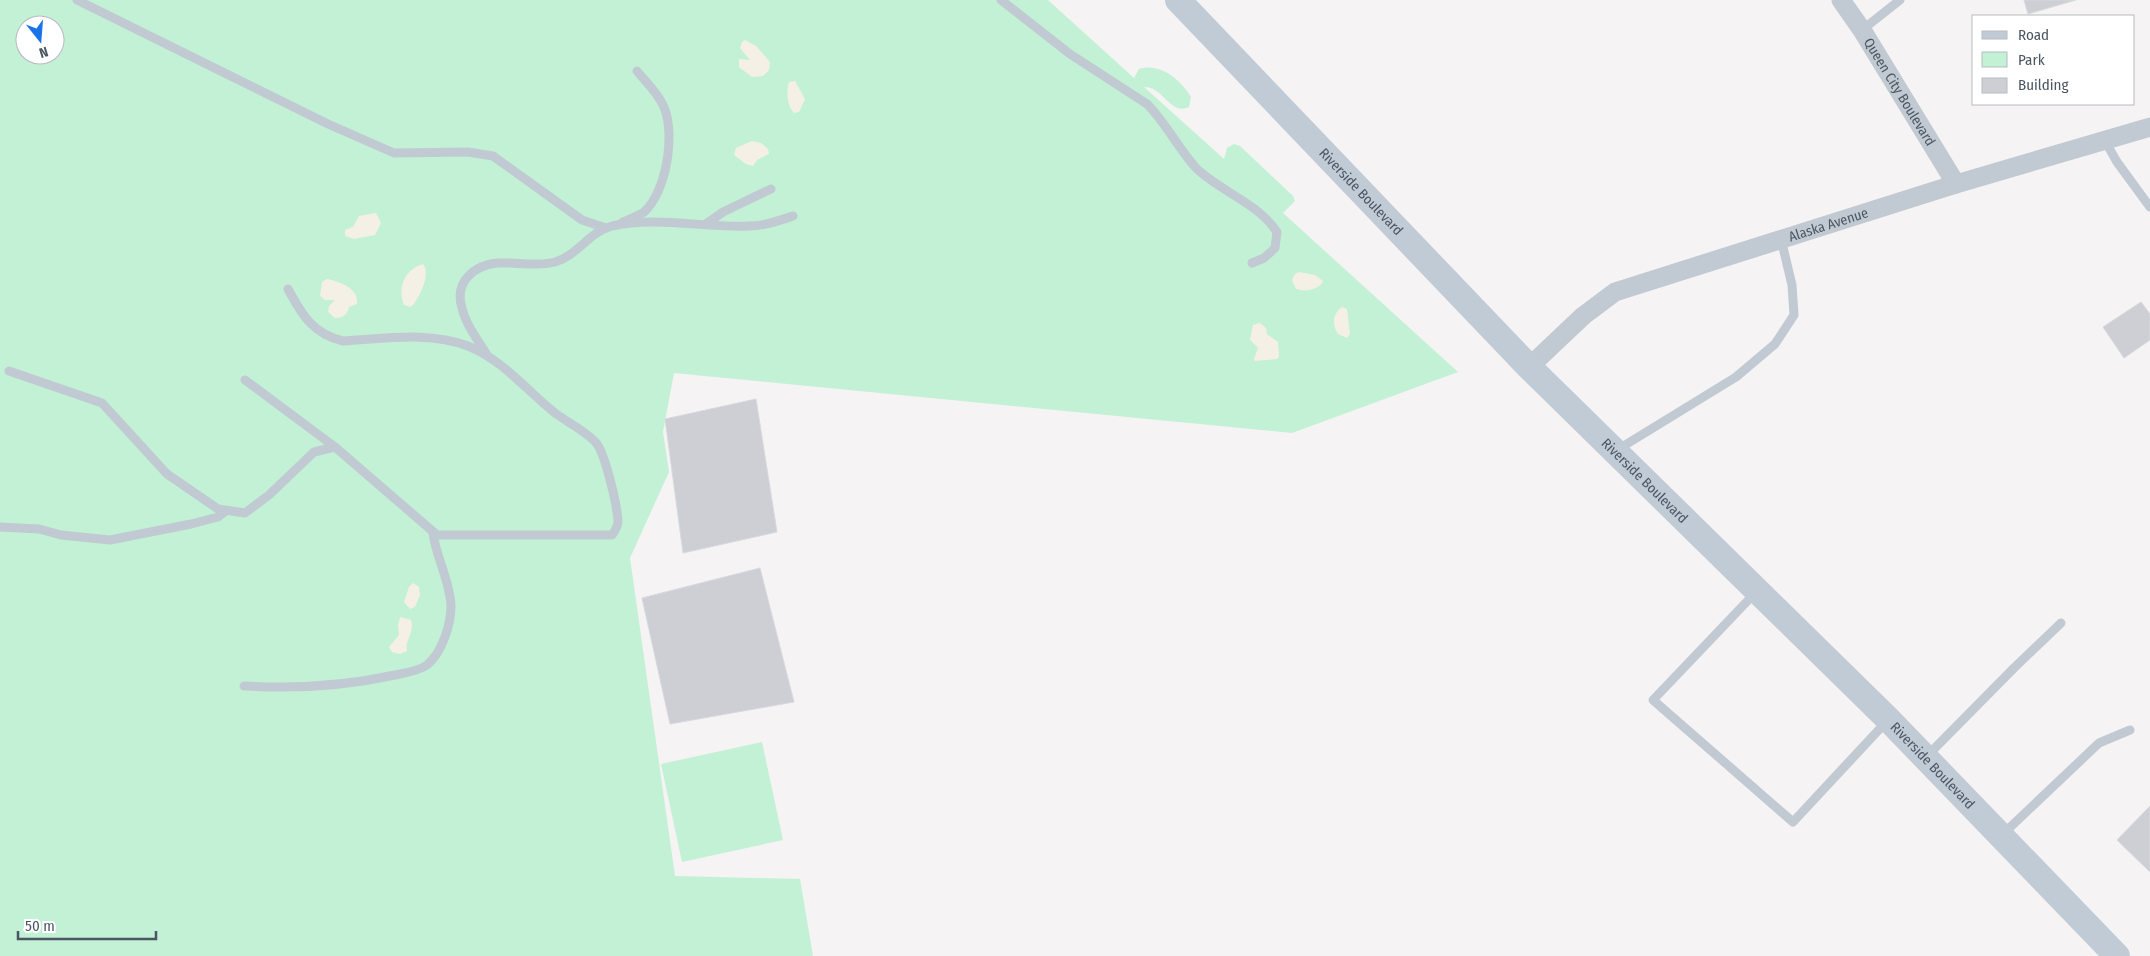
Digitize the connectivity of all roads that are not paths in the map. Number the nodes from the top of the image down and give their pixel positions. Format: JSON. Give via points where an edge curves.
{"nodes":[{"id":1,"x":77,"y":0,"type":"edge"},
{"id":2,"x":1001,"y":0,"type":"edge"},
{"id":3,"x":1178,"y":0,"type":"edge"},
{"id":4,"x":1841,"y":0,"type":"edge"},
{"id":5,"x":1900,"y":0,"type":"edge"},
{"id":6,"x":1862,"y":30,"type":"junction"},
{"id":7,"x":637,"y":71,"type":"dead end"},
{"id":8,"x":2150,"y":127,"type":"edge"},
{"id":9,"x":2105,"y":141,"type":"junction"},
{"id":10,"x":1956,"y":184,"type":"junction"},
{"id":11,"x":771,"y":189,"type":"dead end"},
{"id":12,"x":2150,"y":208,"type":"edge"},
{"id":13,"x":793,"y":216,"type":"dead end"},
{"id":14,"x":706,"y":224,"type":"junction"},
{"id":15,"x":610,"y":227,"type":"junction"},
{"id":16,"x":1781,"y":239,"type":"junction"},
{"id":17,"x":1252,"y":262,"type":"dead end"},
{"id":18,"x":288,"y":289,"type":"dead end"},
{"id":19,"x":487,"y":355,"type":"junction"},
{"id":20,"x":1529,"y":367,"type":"junction"},
{"id":21,"x":9,"y":371,"type":"dead end"},
{"id":22,"x":246,"y":380,"type":"dead end"},
{"id":23,"x":335,"y":446,"type":"junction"},
{"id":24,"x":1615,"y":451,"type":"junction"},
{"id":25,"x":226,"y":511,"type":"junction"},
{"id":26,"x":0,"y":527,"type":"edge"},
{"id":27,"x":434,"y":533,"type":"junction"},
{"id":28,"x":1758,"y":590,"type":"junction"},
{"id":29,"x":2061,"y":624,"type":"dead end"},
{"id":30,"x":244,"y":686,"type":"dead end"},
{"id":31,"x":1888,"y":719,"type":"junction"},
{"id":32,"x":2130,"y":730,"type":"dead end"},
{"id":33,"x":1926,"y":757,"type":"junction"},
{"id":34,"x":2001,"y":836,"type":"junction"},
{"id":35,"x":2117,"y":956,"type":"edge"}],
"edges":[{"from":1,"to":15,"type":"lane","via":[[328,124],[394,153],[468,152],[493,156],[575,216]]},
{"from":2,"to":17,"type":"lane","via":[[1070,54],[1147,104],[1196,167],[1264,216],[1277,232],[1275,248],[1264,258]]},
{"from":3,"to":20,"type":"main road","name":"Riverside Boulevard"},
{"from":4,"to":6,"type":"street","name":"Queen City Boulevard"},
{"from":5,"to":6,"type":"lane"},
{"from":6,"to":10,"type":"street","name":"Queen City Boulevard"},
{"from":7,"to":15,"type":"lane","via":[[663,106],[670,142],[656,196],[644,211]]},
{"from":8,"to":9,"type":"street","name":"Alaska Avenue"},
{"from":9,"to":10,"type":"street","name":"Alaska Avenue"},
{"from":9,"to":12,"type":"lane"},
{"from":10,"to":16,"type":"street","name":"Alaska Avenue"},
{"from":11,"to":14,"type":"lane","via":[[723,212]]},
{"from":13,"to":14,"type":"lane","via":[[750,226]]},
{"from":14,"to":15,"type":"lane","via":[[674,222]]},
{"from":15,"to":19,"type":"lane","via":[[598,230],[576,251],[554,262],[498,263],[482,265],[472,271],[462,288],[461,308]]},
{"from":16,"to":20,"type":"street","name":"Alaska Avenue","via":[[1615,292],[1583,316]]},
{"from":16,"to":24,"type":"lane","via":[[1792,285],[1794,315],[1776,344],[1736,377]]},
{"from":18,"to":19,"type":"lane","via":[[315,329],[335,339],[400,337],[438,340],[466,345]]},
{"from":19,"to":27,"type":"lane","via":[[555,413],[596,442],[606,467],[618,523],[612,535]]},
{"from":20,"to":24,"type":"main road","name":"Riverside Boulevard"},
{"from":21,"to":25,"type":"lane","via":[[102,403],[167,474],[206,502]]},
{"from":22,"to":23,"type":"lane"},
{"from":23,"to":25,"type":"lane","via":[[314,452],[244,513]]},
{"from":23,"to":27,"type":"lane"},
{"from":24,"to":28,"type":"main road","name":"Riverside Boulevard"},
{"from":25,"to":26,"type":"lane","via":[[218,517],[110,540],[61,535],[39,529]]},
{"from":27,"to":30,"type":"lane","via":[[451,606],[450,620],[436,655],[426,666],[376,680],[334,685],[297,688]]},
{"from":28,"to":31,"type":"main road","name":"Riverside Boulevard"},
{"from":28,"to":31,"type":"lane","via":[[1653,700],[1793,822]]},
{"from":29,"to":33,"type":"lane"},
{"from":31,"to":33,"type":"main road","name":"Riverside Boulevard"},
{"from":32,"to":34,"type":"lane","via":[[2099,743]]},
{"from":33,"to":34,"type":"main road","name":"Riverside Boulevard"},
{"from":34,"to":35,"type":"main road","name":"Riverside Boulevard"}]}
